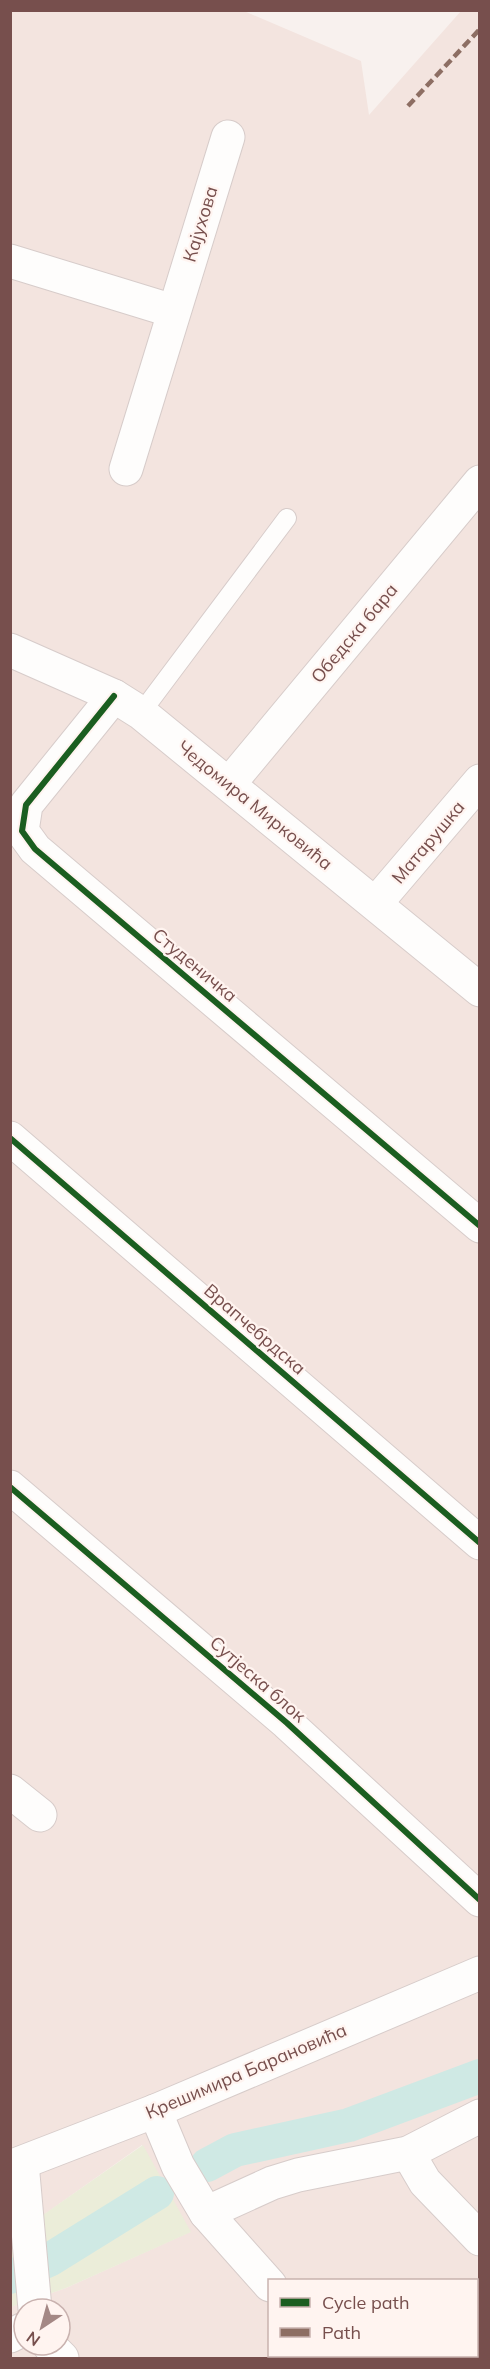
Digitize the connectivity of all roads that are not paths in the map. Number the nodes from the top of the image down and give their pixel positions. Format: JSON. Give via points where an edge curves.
{"nodes":[{"id":1,"x":228,"y":137,"type":"dead end"},
{"id":2,"x":10,"y":261,"type":"edge"},
{"id":3,"x":173,"y":311,"type":"junction"},
{"id":4,"x":126,"y":469,"type":"dead end"},
{"id":5,"x":480,"y":482,"type":"edge"},
{"id":6,"x":287,"y":518,"type":"dead end"},
{"id":7,"x":10,"y":650,"type":"edge"},
{"id":8,"x":127,"y":704,"type":"junction"},
{"id":9,"x":480,"y":781,"type":"edge"},
{"id":10,"x":229,"y":784,"type":"junction"},
{"id":11,"x":376,"y":903,"type":"junction"},
{"id":12,"x":480,"y":990,"type":"edge"},
{"id":13,"x":10,"y":1138,"type":"edge"},
{"id":14,"x":480,"y":1226,"type":"edge"},
{"id":15,"x":10,"y":1487,"type":"edge"},
{"id":16,"x":480,"y":1543,"type":"edge"},
{"id":17,"x":10,"y":1791,"type":"edge"},
{"id":18,"x":40,"y":1815,"type":"dead end"},
{"id":19,"x":480,"y":1900,"type":"edge"},
{"id":20,"x":480,"y":1973,"type":"edge"},
{"id":21,"x":155,"y":2111,"type":"junction"},
{"id":22,"x":480,"y":2116,"type":"edge"},
{"id":23,"x":408,"y":2153,"type":"junction"},
{"id":24,"x":16,"y":2165,"type":"edge"},
{"id":25,"x":206,"y":2213,"type":"junction"},
{"id":26,"x":480,"y":2239,"type":"edge"},
{"id":27,"x":268,"y":2283,"type":"edge"},
{"id":28,"x":33,"y":2297,"type":"edge"}],
"edges":[{"from":1,"to":3,"type":"street","name":"Кајухова"},
{"from":2,"to":3,"type":"street"},
{"from":3,"to":4,"type":"street","name":"Кајухова"},
{"from":5,"to":10,"type":"street","name":"Обедска бара"},
{"from":6,"to":8,"type":"lane"},
{"from":7,"to":8,"type":"street","name":"Чедомира Мирковића"},
{"from":8,"to":10,"type":"street","name":"Чедомира Мирковића"},
{"from":8,"to":14,"type":"street","name":"Студеничка","via":[[26,805],[22,831],[35,849]]},
{"from":9,"to":11,"type":"street","name":"Матарушка"},
{"from":10,"to":11,"type":"street","name":"Чедомира Мирковића"},
{"from":11,"to":12,"type":"street","name":"Чедомира Мирковића"},
{"from":13,"to":16,"type":"street","name":"Врапчебрдска"},
{"from":15,"to":19,"type":"street","name":"Сутјеска блок","via":[[287,1723]]},
{"from":17,"to":18,"type":"street"},
{"from":20,"to":21,"type":"street","name":"Крешимира Барановића"},
{"from":21,"to":24,"type":"street","name":"Крешимира Барановића"},
{"from":21,"to":25,"type":"street","via":[[178,2166]]},
{"from":22,"to":23,"type":"street"},
{"from":23,"to":25,"type":"street","via":[[298,2175]]},
{"from":23,"to":26,"type":"street","via":[[425,2182]]},
{"from":24,"to":28,"type":"street"},
{"from":25,"to":27,"type":"street"}]}
